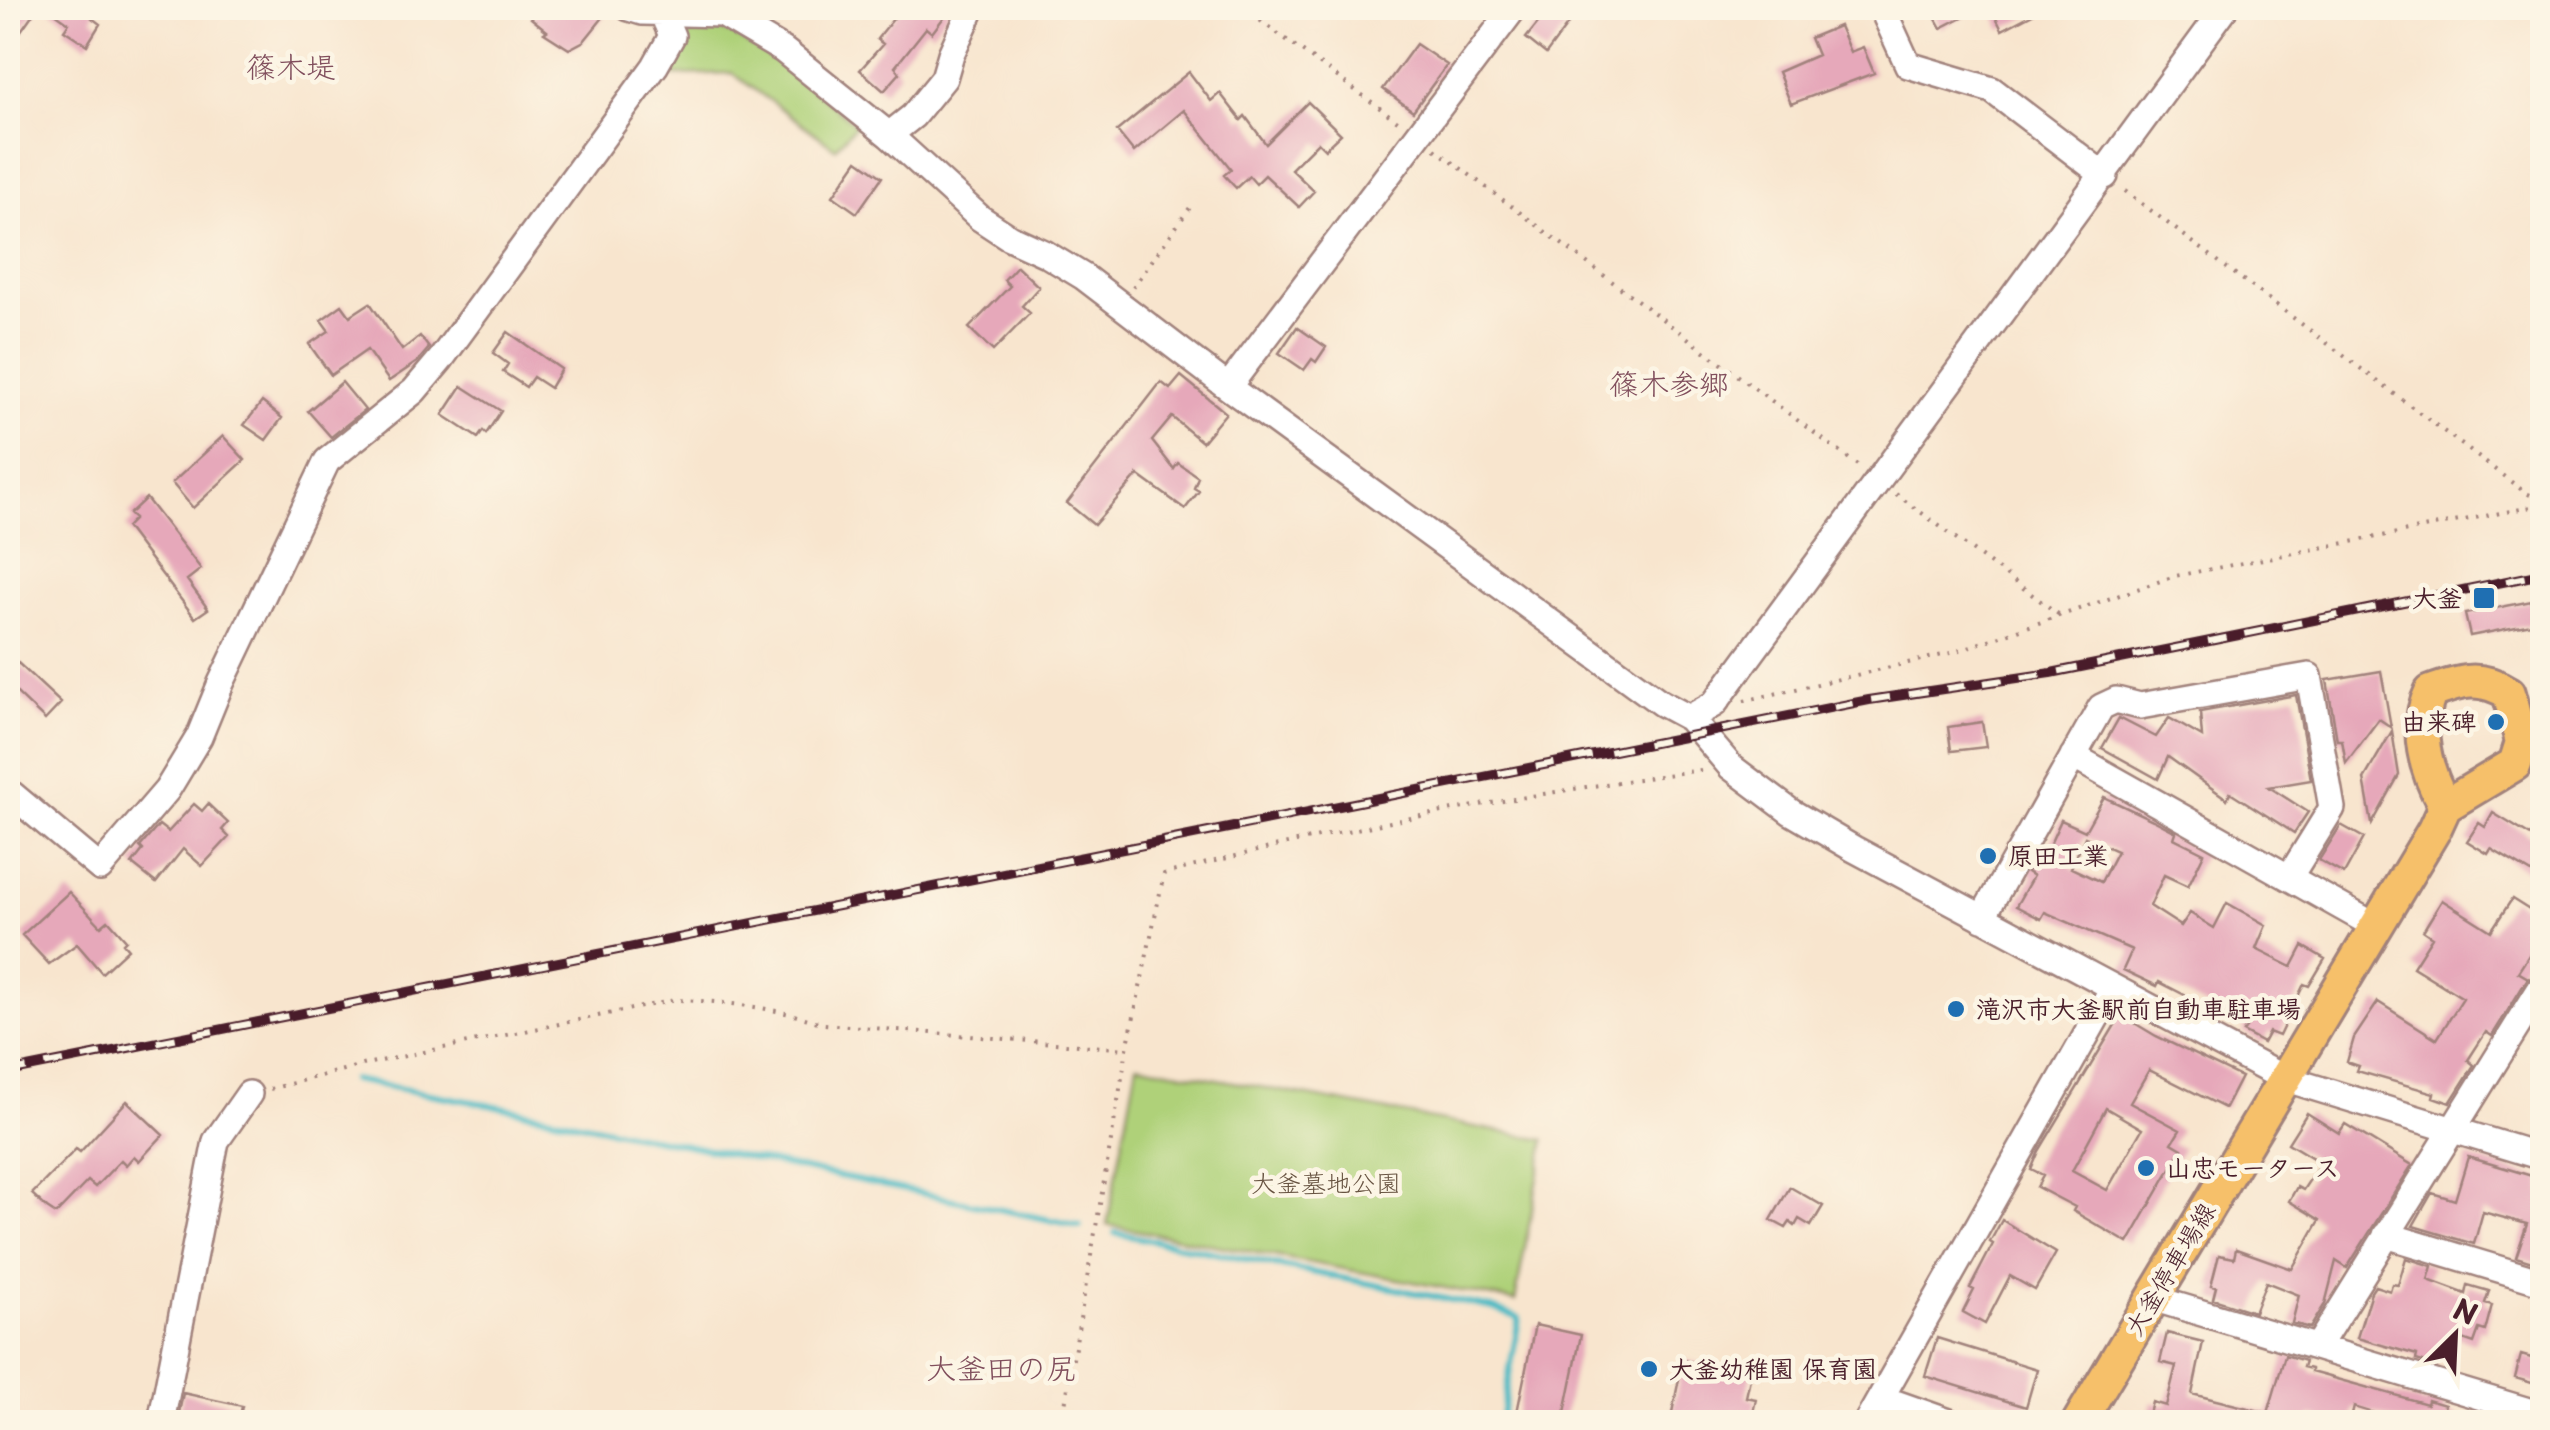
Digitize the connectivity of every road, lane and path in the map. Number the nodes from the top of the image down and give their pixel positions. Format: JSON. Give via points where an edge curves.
{"nodes":[{"id":1,"x":629,"y":8,"type":"edge"},
{"id":2,"x":972,"y":8,"type":"edge"},
{"id":3,"x":1244,"y":8,"type":"edge"},
{"id":4,"x":1514,"y":8,"type":"edge"},
{"id":5,"x":1882,"y":8,"type":"edge"},
{"id":6,"x":2225,"y":8,"type":"edge"},
{"id":7,"x":2518,"y":8,"type":"edge"},
{"id":8,"x":662,"y":12,"type":"junction"},
{"id":9,"x":2542,"y":26,"type":"edge"},
{"id":10,"x":889,"y":135,"type":"junction"},
{"id":11,"x":1419,"y":137,"type":"junction"},
{"id":12,"x":2105,"y":176,"type":"junction"},
{"id":13,"x":1194,"y":202,"type":"dead end"},
{"id":14,"x":1121,"y":304,"type":"junction"},
{"id":15,"x":1228,"y":387,"type":"junction"},
{"id":16,"x":1877,"y":480,"type":"junction"},
{"id":17,"x":2542,"y":502,"type":"edge"},
{"id":18,"x":2060,"y":616,"type":"junction"},
{"id":19,"x":1714,"y":704,"type":"junction"},
{"id":20,"x":1689,"y":718,"type":"junction"},
{"id":21,"x":2073,"y":756,"type":"junction"},
{"id":22,"x":1731,"y":767,"type":"junction"},
{"id":23,"x":8,"y":792,"type":"edge"},
{"id":24,"x":2445,"y":806,"type":"dead end"},
{"id":25,"x":2290,"y":876,"type":"junction"},
{"id":26,"x":1982,"y":918,"type":"junction"},
{"id":27,"x":2377,"y":927,"type":"junction"},
{"id":28,"x":2114,"y":988,"type":"junction"},
{"id":29,"x":2542,"y":988,"type":"edge"},
{"id":30,"x":1127,"y":1050,"type":"junction"},
{"id":31,"x":2284,"y":1078,"type":"junction"},
{"id":32,"x":250,"y":1094,"type":"joint"},
{"id":33,"x":2453,"y":1129,"type":"junction"},
{"id":34,"x":2542,"y":1157,"type":"edge"},
{"id":35,"x":2386,"y":1235,"type":"junction"},
{"id":36,"x":2542,"y":1282,"type":"edge"},
{"id":37,"x":2152,"y":1298,"type":"junction"},
{"id":38,"x":2318,"y":1346,"type":"junction"},
{"id":39,"x":1881,"y":1398,"type":"junction"},
{"id":40,"x":2542,"y":1415,"type":"edge"},
{"id":41,"x":160,"y":1422,"type":"edge"},
{"id":42,"x":1062,"y":1422,"type":"edge"},
{"id":43,"x":1867,"y":1422,"type":"edge"},
{"id":44,"x":1949,"y":1422,"type":"edge"},
{"id":45,"x":2078,"y":1422,"type":"edge"}],
"edges":[{"from":1,"to":8,"type":"street"},
{"from":2,"to":10,"type":"street","via":[[944,78]]},
{"from":3,"to":11,"type":"path"},
{"from":4,"to":11,"type":"street"},
{"from":5,"to":12,"type":"street","via":[[1908,65],[1992,90]]},
{"from":6,"to":12,"type":"street"},
{"from":7,"to":9,"type":"path"},
{"from":8,"to":10,"type":"street","via":[[722,14],[749,28]]},
{"from":8,"to":23,"type":"street","via":[[672,36],[654,66],[440,359],[414,392],[327,462],[199,737],[167,790],[100,868]]},
{"from":10,"to":14,"type":"street","via":[[980,218]]},
{"from":11,"to":15,"type":"street"},
{"from":11,"to":16,"type":"path"},
{"from":12,"to":16,"type":"street"},
{"from":12,"to":17,"type":"path"},
{"from":13,"to":14,"type":"path"},
{"from":14,"to":15,"type":"street"},
{"from":15,"to":20,"type":"street"},
{"from":16,"to":18,"type":"path"},
{"from":16,"to":19,"type":"street"},
{"from":17,"to":18,"type":"path","via":[[2174,576]]},
{"from":18,"to":19,"type":"path","via":[[1951,653]]},
{"from":19,"to":20,"type":"street"},
{"from":20,"to":22,"type":"street"},
{"from":21,"to":25,"type":"street"},
{"from":21,"to":25,"type":"street","via":[[2101,707],[2116,700],[2140,706],[2308,676],[2332,808]]},
{"from":21,"to":26,"type":"street"},
{"from":22,"to":26,"type":"street","via":[[1792,812]]},
{"from":22,"to":30,"type":"path","via":[[1553,793],[1264,848],[1164,874]]},
{"from":24,"to":27,"type":"main road","name":"大釜停車場線"},
{"from":25,"to":27,"type":"street"},
{"from":26,"to":28,"type":"street"},
{"from":27,"to":31,"type":"main road","name":"大釜停車場線"},
{"from":28,"to":31,"type":"street"},
{"from":28,"to":39,"type":"street"},
{"from":29,"to":33,"type":"street"},
{"from":30,"to":32,"type":"path","via":[[824,1024],[717,1001],[676,1000]]},
{"from":30,"to":42,"type":"path"},
{"from":31,"to":33,"type":"street"},
{"from":31,"to":37,"type":"main road","name":"大釜停車場線"},
{"from":32,"to":41,"type":"street","via":[[216,1141]]},
{"from":33,"to":34,"type":"street"},
{"from":33,"to":35,"type":"street"},
{"from":35,"to":36,"type":"street"},
{"from":35,"to":38,"type":"street"},
{"from":37,"to":38,"type":"street"},
{"from":37,"to":45,"type":"main road","name":"大釜停車場線"},
{"from":38,"to":40,"type":"street"},
{"from":39,"to":43,"type":"street"},
{"from":39,"to":44,"type":"street"}]}
